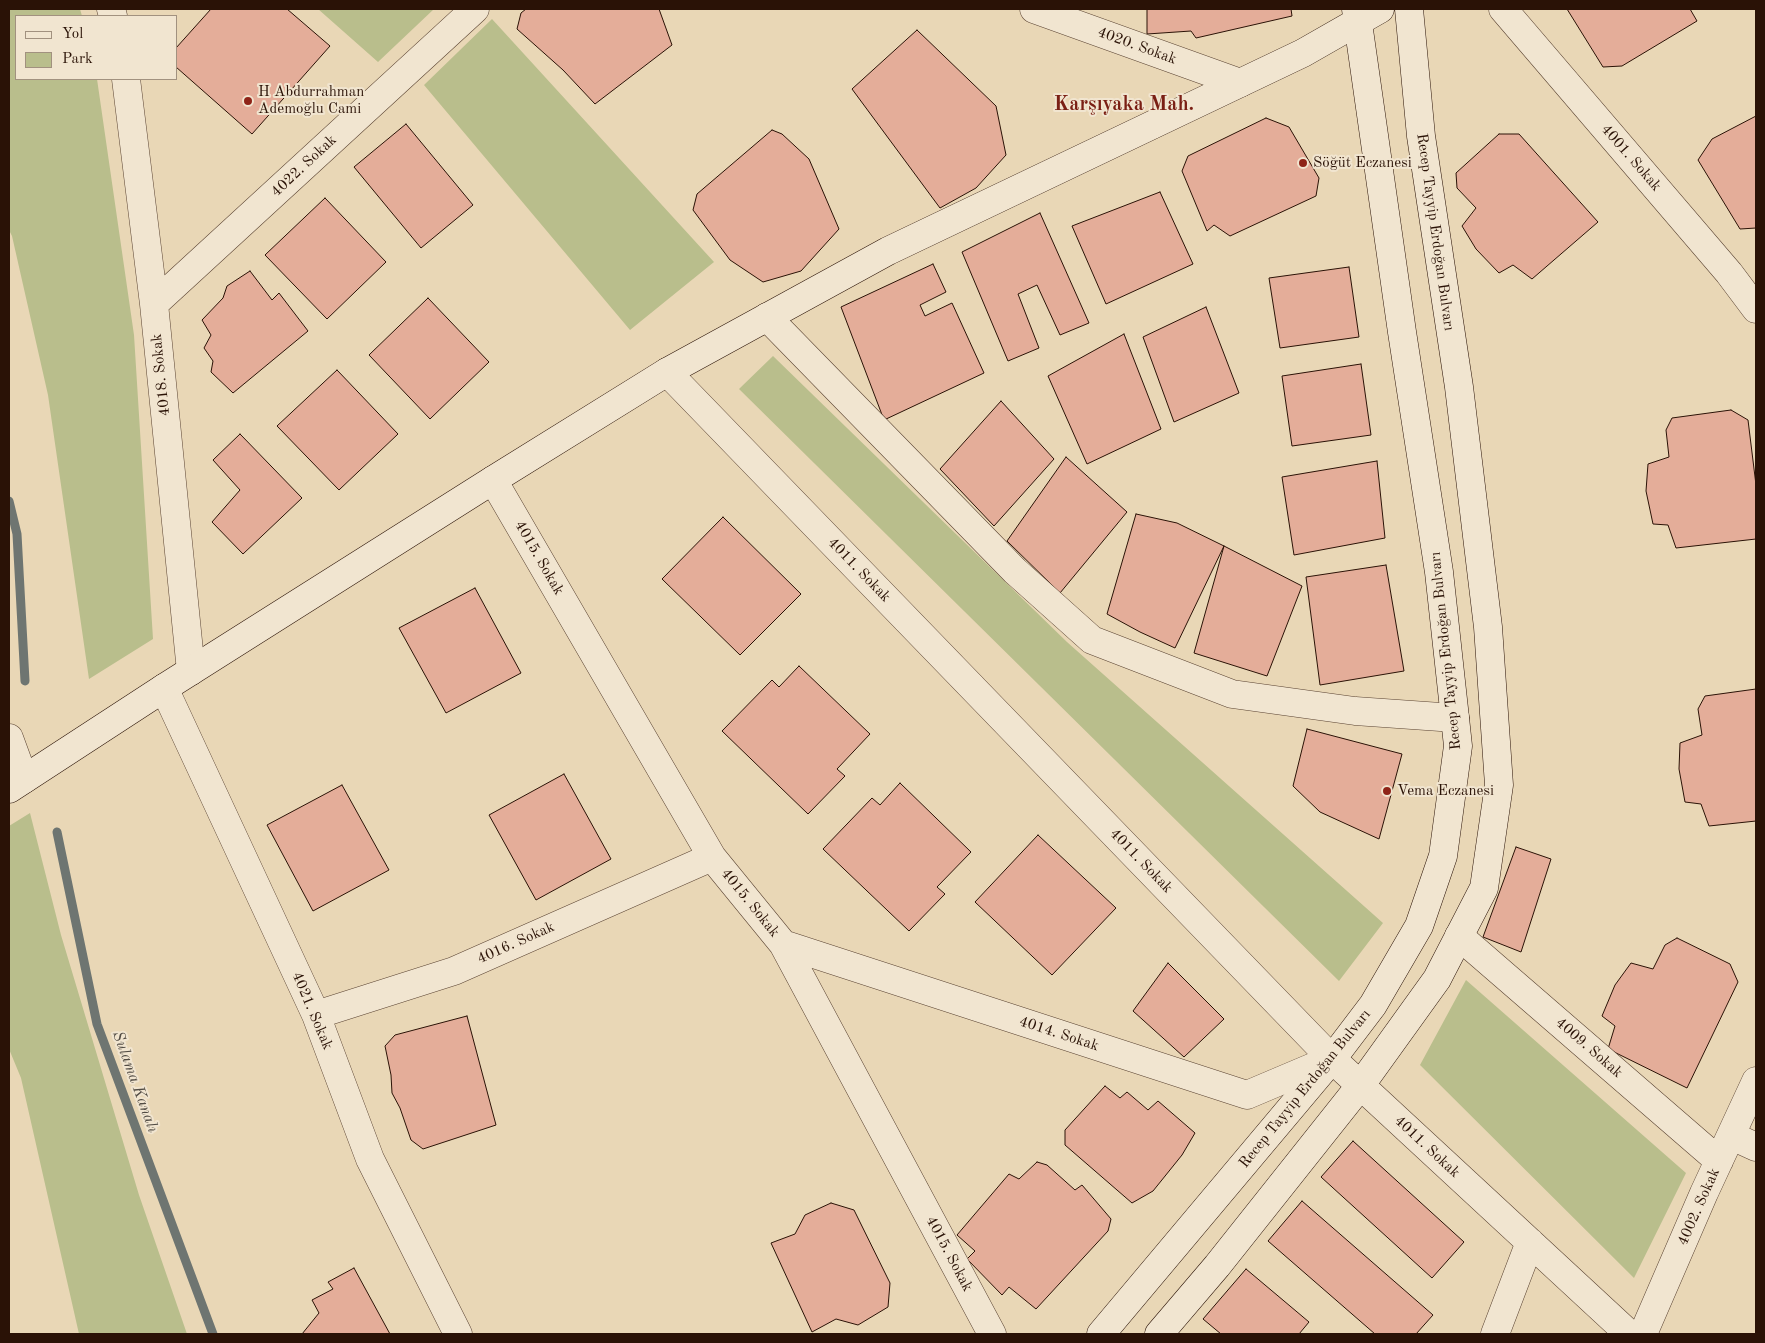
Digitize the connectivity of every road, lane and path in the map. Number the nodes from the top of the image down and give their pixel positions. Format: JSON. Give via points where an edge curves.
{"nodes":[{"id":1,"x":475,"y":9,"type":"edge"},
{"id":2,"x":1034,"y":9,"type":"edge"},
{"id":3,"x":1410,"y":9,"type":"edge"},
{"id":4,"x":1503,"y":9,"type":"edge"},
{"id":5,"x":1365,"y":13,"type":"edge"},
{"id":6,"x":126,"y":80,"type":"edge"},
{"id":7,"x":1240,"y":83,"type":"junction"},
{"id":8,"x":154,"y":304,"type":"junction"},
{"id":9,"x":1756,"y":309,"type":"edge"},
{"id":10,"x":767,"y":317,"type":"junction"},
{"id":11,"x":667,"y":372,"type":"junction"},
{"id":12,"x":493,"y":480,"type":"junction"},
{"id":13,"x":191,"y":671,"type":"junction"},
{"id":14,"x":164,"y":688,"type":"junction"},
{"id":15,"x":1455,"y":718,"type":"junction"},
{"id":16,"x":9,"y":738,"type":"edge"},
{"id":17,"x":16,"y":784,"type":"edge"},
{"id":18,"x":712,"y":857,"type":"junction"},
{"id":19,"x":1459,"y":936,"type":"junction"},
{"id":20,"x":783,"y":944,"type":"junction"},
{"id":21,"x":316,"y":1015,"type":"junction"},
{"id":22,"x":1332,"y":1059,"type":"junction"},
{"id":23,"x":1756,"y":1081,"type":"edge"},
{"id":24,"x":1360,"y":1086,"type":"junction"},
{"id":25,"x":1732,"y":1136,"type":"junction"},
{"id":26,"x":1756,"y":1147,"type":"edge"},
{"id":27,"x":1719,"y":1161,"type":"junction"},
{"id":28,"x":1530,"y":1242,"type":"junction"},
{"id":29,"x":458,"y":1334,"type":"edge"},
{"id":30,"x":992,"y":1334,"type":"edge"},
{"id":31,"x":1101,"y":1334,"type":"edge"},
{"id":32,"x":1159,"y":1334,"type":"edge"},
{"id":33,"x":1495,"y":1334,"type":"edge"},
{"id":34,"x":1629,"y":1334,"type":"edge"},
{"id":35,"x":1643,"y":1334,"type":"edge"}],
"edges":[{"from":1,"to":8,"type":"street","name":"4022. Sokak"},
{"from":2,"to":7,"type":"street","name":"4020. Sokak"},
{"from":3,"to":19,"type":"street","name":"Recep Tayyip Erdoğan Bulvarı","via":[[1420,136],[1459,387],[1488,627],[1499,785],[1484,888]]},
{"from":4,"to":9,"type":"street","name":"4001. Sokak"},
{"from":5,"to":7,"type":"street","via":[[1304,53]]},
{"from":5,"to":15,"type":"street","name":"Recep Tayyip Erdoğan Bulvarı","via":[[1402,332],[1439,572]]},
{"from":6,"to":8,"type":"street","name":"4018. Sokak"},
{"from":7,"to":10,"type":"street","via":[[888,251]]},
{"from":8,"to":13,"type":"street","name":"4018. Sokak"},
{"from":10,"to":11,"type":"street"},
{"from":10,"to":15,"type":"street","via":[[1015,571],[1092,640],[1232,694],[1354,711]]},
{"from":11,"to":12,"type":"street"},
{"from":11,"to":22,"type":"street","name":"4011. Sokak"},
{"from":12,"to":13,"type":"street"},
{"from":12,"to":18,"type":"street","name":"4015. Sokak"},
{"from":13,"to":14,"type":"street"},
{"from":14,"to":17,"type":"street"},
{"from":14,"to":21,"type":"street","name":"4021. Sokak"},
{"from":15,"to":22,"type":"street","name":"Recep Tayyip Erdoğan Bulvarı","via":[[1458,746],[1443,856],[1418,926],[1374,1005]]},
{"from":16,"to":17,"type":"street"},
{"from":18,"to":20,"type":"street","name":"4015. Sokak"},
{"from":18,"to":21,"type":"street","name":"4016. Sokak","via":[[454,970]]},
{"from":19,"to":24,"type":"street","name":"Recep Tayyip Erdoğan Bulvarı","via":[[1437,979]]},
{"from":19,"to":27,"type":"street","name":"4009. Sokak"},
{"from":20,"to":22,"type":"street","name":"4014. Sokak","via":[[1247,1095]]},
{"from":20,"to":30,"type":"street","name":"4015. Sokak"},
{"from":21,"to":29,"type":"street","name":"4021. Sokak","via":[[370,1159]]},
{"from":22,"to":24,"type":"street","name":"4011. Sokak"},
{"from":22,"to":31,"type":"street","name":"Recep Tayyip Erdoğan Bulvarı"},
{"from":23,"to":25,"type":"street","name":"4002. Sokak"},
{"from":24,"to":28,"type":"street","name":"4011. Sokak"},
{"from":24,"to":32,"type":"street","name":"Recep Tayyip Erdoğan Bulvarı"},
{"from":25,"to":26,"type":"street"},
{"from":25,"to":27,"type":"street","name":"4002. Sokak"},
{"from":27,"to":35,"type":"street","name":"4002. Sokak"},
{"from":28,"to":33,"type":"street"},
{"from":28,"to":34,"type":"street","name":"4011. Sokak"}]}
